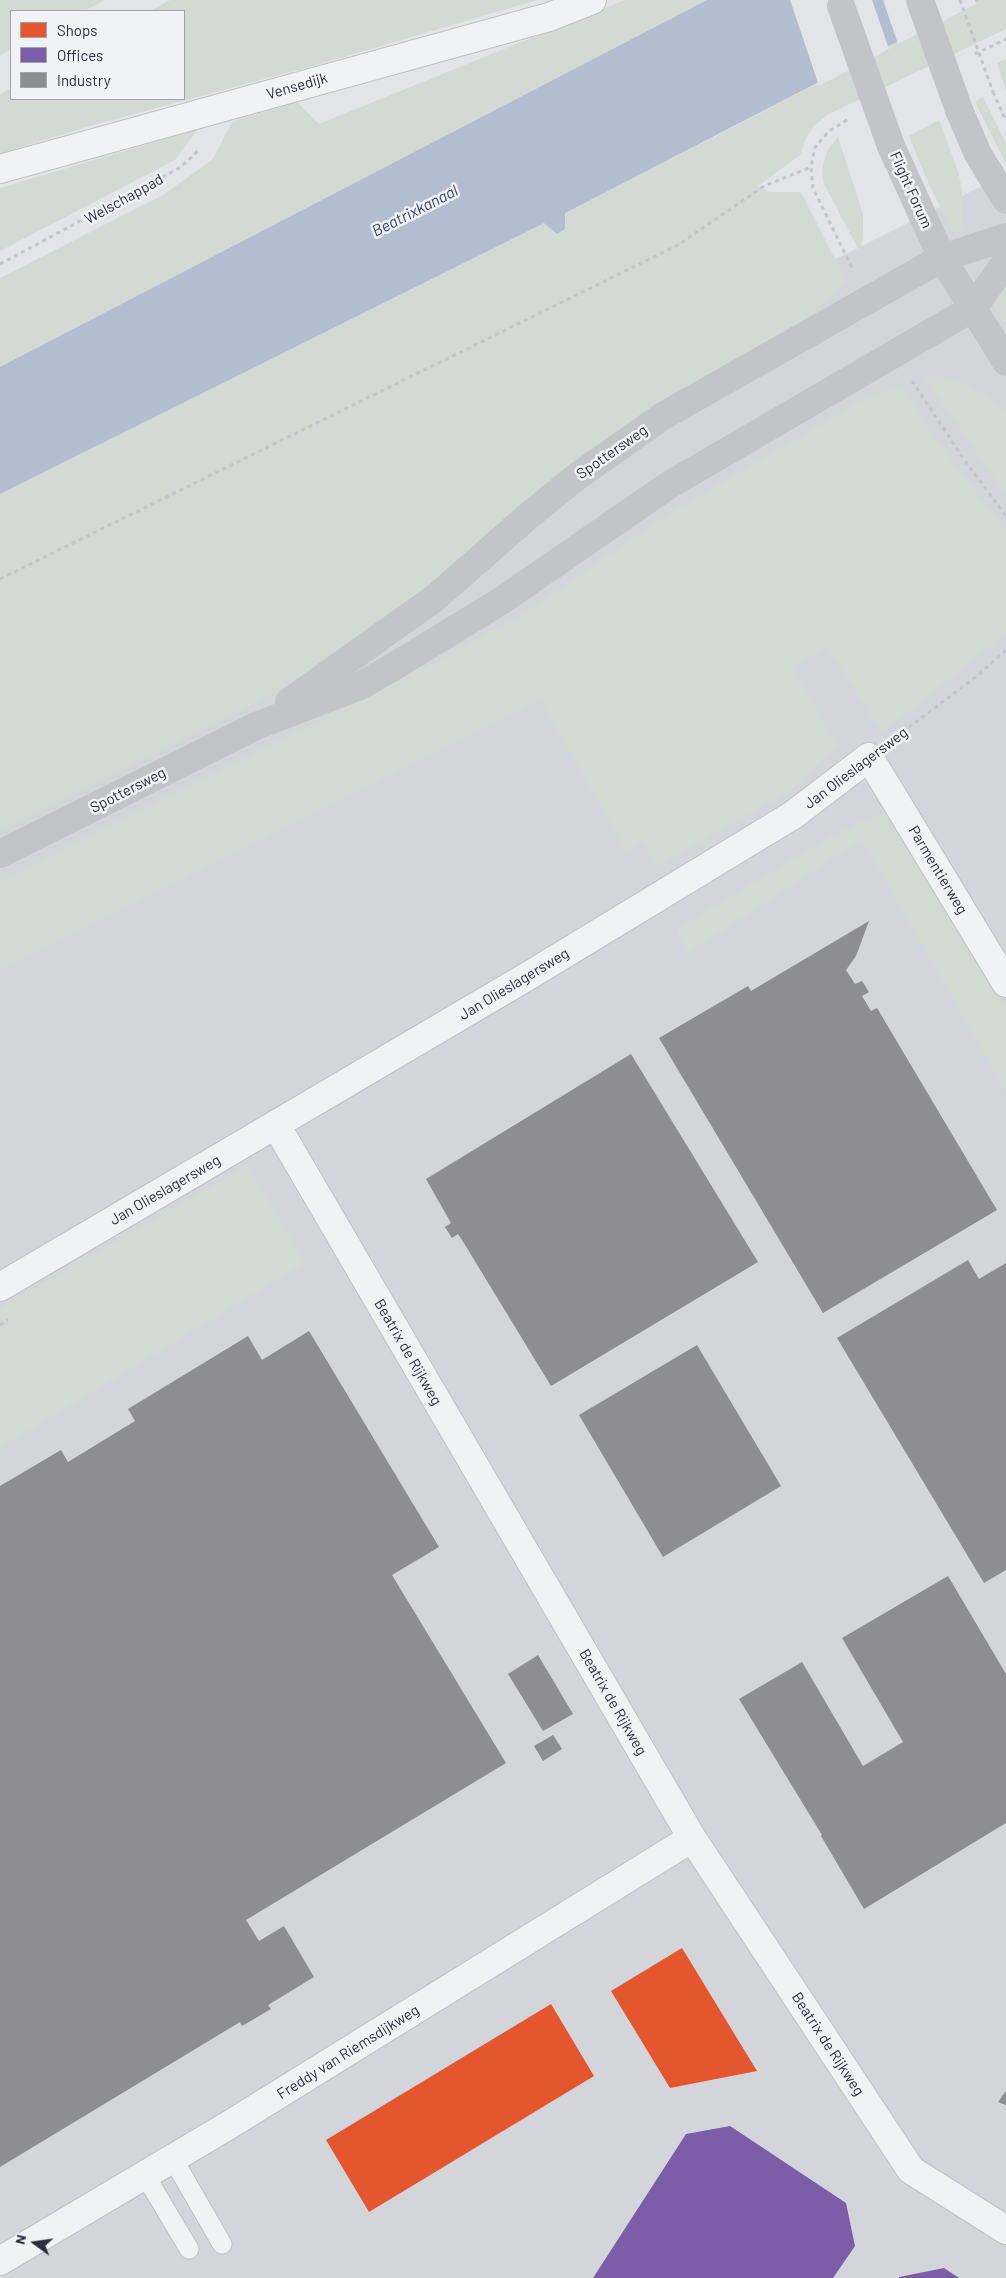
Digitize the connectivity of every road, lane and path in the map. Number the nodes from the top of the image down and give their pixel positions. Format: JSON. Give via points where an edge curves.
{"nodes":[{"id":1,"x":592,"y":0,"type":"edge"},
{"id":2,"x":920,"y":0,"type":"edge"},
{"id":3,"x":960,"y":0,"type":"edge"},
{"id":4,"x":840,"y":3,"type":"edge"},
{"id":5,"x":224,"y":107,"type":"junction"},
{"id":6,"x":1006,"y":121,"type":"edge"},
{"id":7,"x":0,"y":169,"type":"edge"},
{"id":8,"x":1006,"y":200,"type":"edge"},
{"id":9,"x":1006,"y":238,"type":"edge"},
{"id":10,"x":942,"y":258,"type":"junction"},
{"id":11,"x":1006,"y":262,"type":"edge"},
{"id":12,"x":0,"y":264,"type":"edge"},
{"id":13,"x":853,"y":270,"type":"dead end"},
{"id":14,"x":973,"y":308,"type":"junction"},
{"id":15,"x":1006,"y":362,"type":"edge"},
{"id":16,"x":910,"y":378,"type":"dead end"},
{"id":17,"x":1006,"y":516,"type":"edge"},
{"id":18,"x":0,"y":579,"type":"edge"},
{"id":19,"x":1006,"y":650,"type":"edge"},
{"id":20,"x":256,"y":726,"type":"junction"},
{"id":21,"x":869,"y":757,"type":"junction"},
{"id":22,"x":0,"y":854,"type":"edge"},
{"id":23,"x":1006,"y":983,"type":"edge"},
{"id":24,"x":276,"y":1125,"type":"junction"},
{"id":25,"x":0,"y":1287,"type":"edge"},
{"id":26,"x":692,"y":1838,"type":"junction"},
{"id":27,"x":173,"y":2159,"type":"junction"},
{"id":28,"x":145,"y":2175,"type":"junction"},
{"id":29,"x":1006,"y":2230,"type":"edge"},
{"id":30,"x":222,"y":2244,"type":"dead end"},
{"id":31,"x":189,"y":2249,"type":"dead end"},
{"id":32,"x":0,"y":2261,"type":"edge"}],
"edges":[{"from":1,"to":5,"type":"street","name":"Vensedijk","via":[[549,17]]},
{"from":2,"to":8,"type":"main road","bridge":true,"via":[[959,110],[978,154]]},
{"from":3,"to":6,"type":"path","bridge":true},
{"from":4,"to":10,"type":"main road","name":"Flight Forum","bridge":true,"via":[[891,146]]},
{"from":5,"to":7,"type":"street","name":"Vensedijk"},
{"from":5,"to":12,"type":"path","name":"Welschappad","via":[[206,142],[181,168]]},
{"from":9,"to":10,"type":"main road","name":"Spottersweg"},
{"from":10,"to":14,"type":"main road","name":"Flight Forum"},
{"from":10,"to":20,"type":"main road","name":"Spottersweg","via":[[663,416],[575,478],[435,598]]},
{"from":11,"to":14,"type":"main road","name":"Spottersweg"},
{"from":13,"to":18,"type":"path","via":[[812,188],[811,167],[764,186],[678,245]]},
{"from":14,"to":15,"type":"main road","name":"Flight Forum"},
{"from":14,"to":20,"type":"main road","name":"Spottersweg","via":[[669,485],[501,601],[393,667],[360,686]]},
{"from":16,"to":17,"type":"path"},
{"from":19,"to":21,"type":"path","name":"Jan Olieslagersweg"},
{"from":20,"to":22,"type":"main road","name":"Spottersweg"},
{"from":21,"to":23,"type":"street","name":"Parmentierweg"},
{"from":21,"to":24,"type":"street","name":"Jan Olieslagersweg","via":[[793,815]]},
{"from":24,"to":25,"type":"street","name":"Jan Olieslagersweg"},
{"from":24,"to":26,"type":"street","name":"Beatrix de Rijkweg"},
{"from":26,"to":27,"type":"street","name":"Freddy van Riemsdijkweg"},
{"from":26,"to":29,"type":"street","name":"Beatrix de Rijkweg","via":[[911,2170]]},
{"from":27,"to":28,"type":"street","name":"Freddy van Riemsdijkweg"},
{"from":27,"to":30,"type":"lane"},
{"from":28,"to":31,"type":"lane"},
{"from":28,"to":32,"type":"street","name":"Freddy van Riemsdijkweg"}]}
